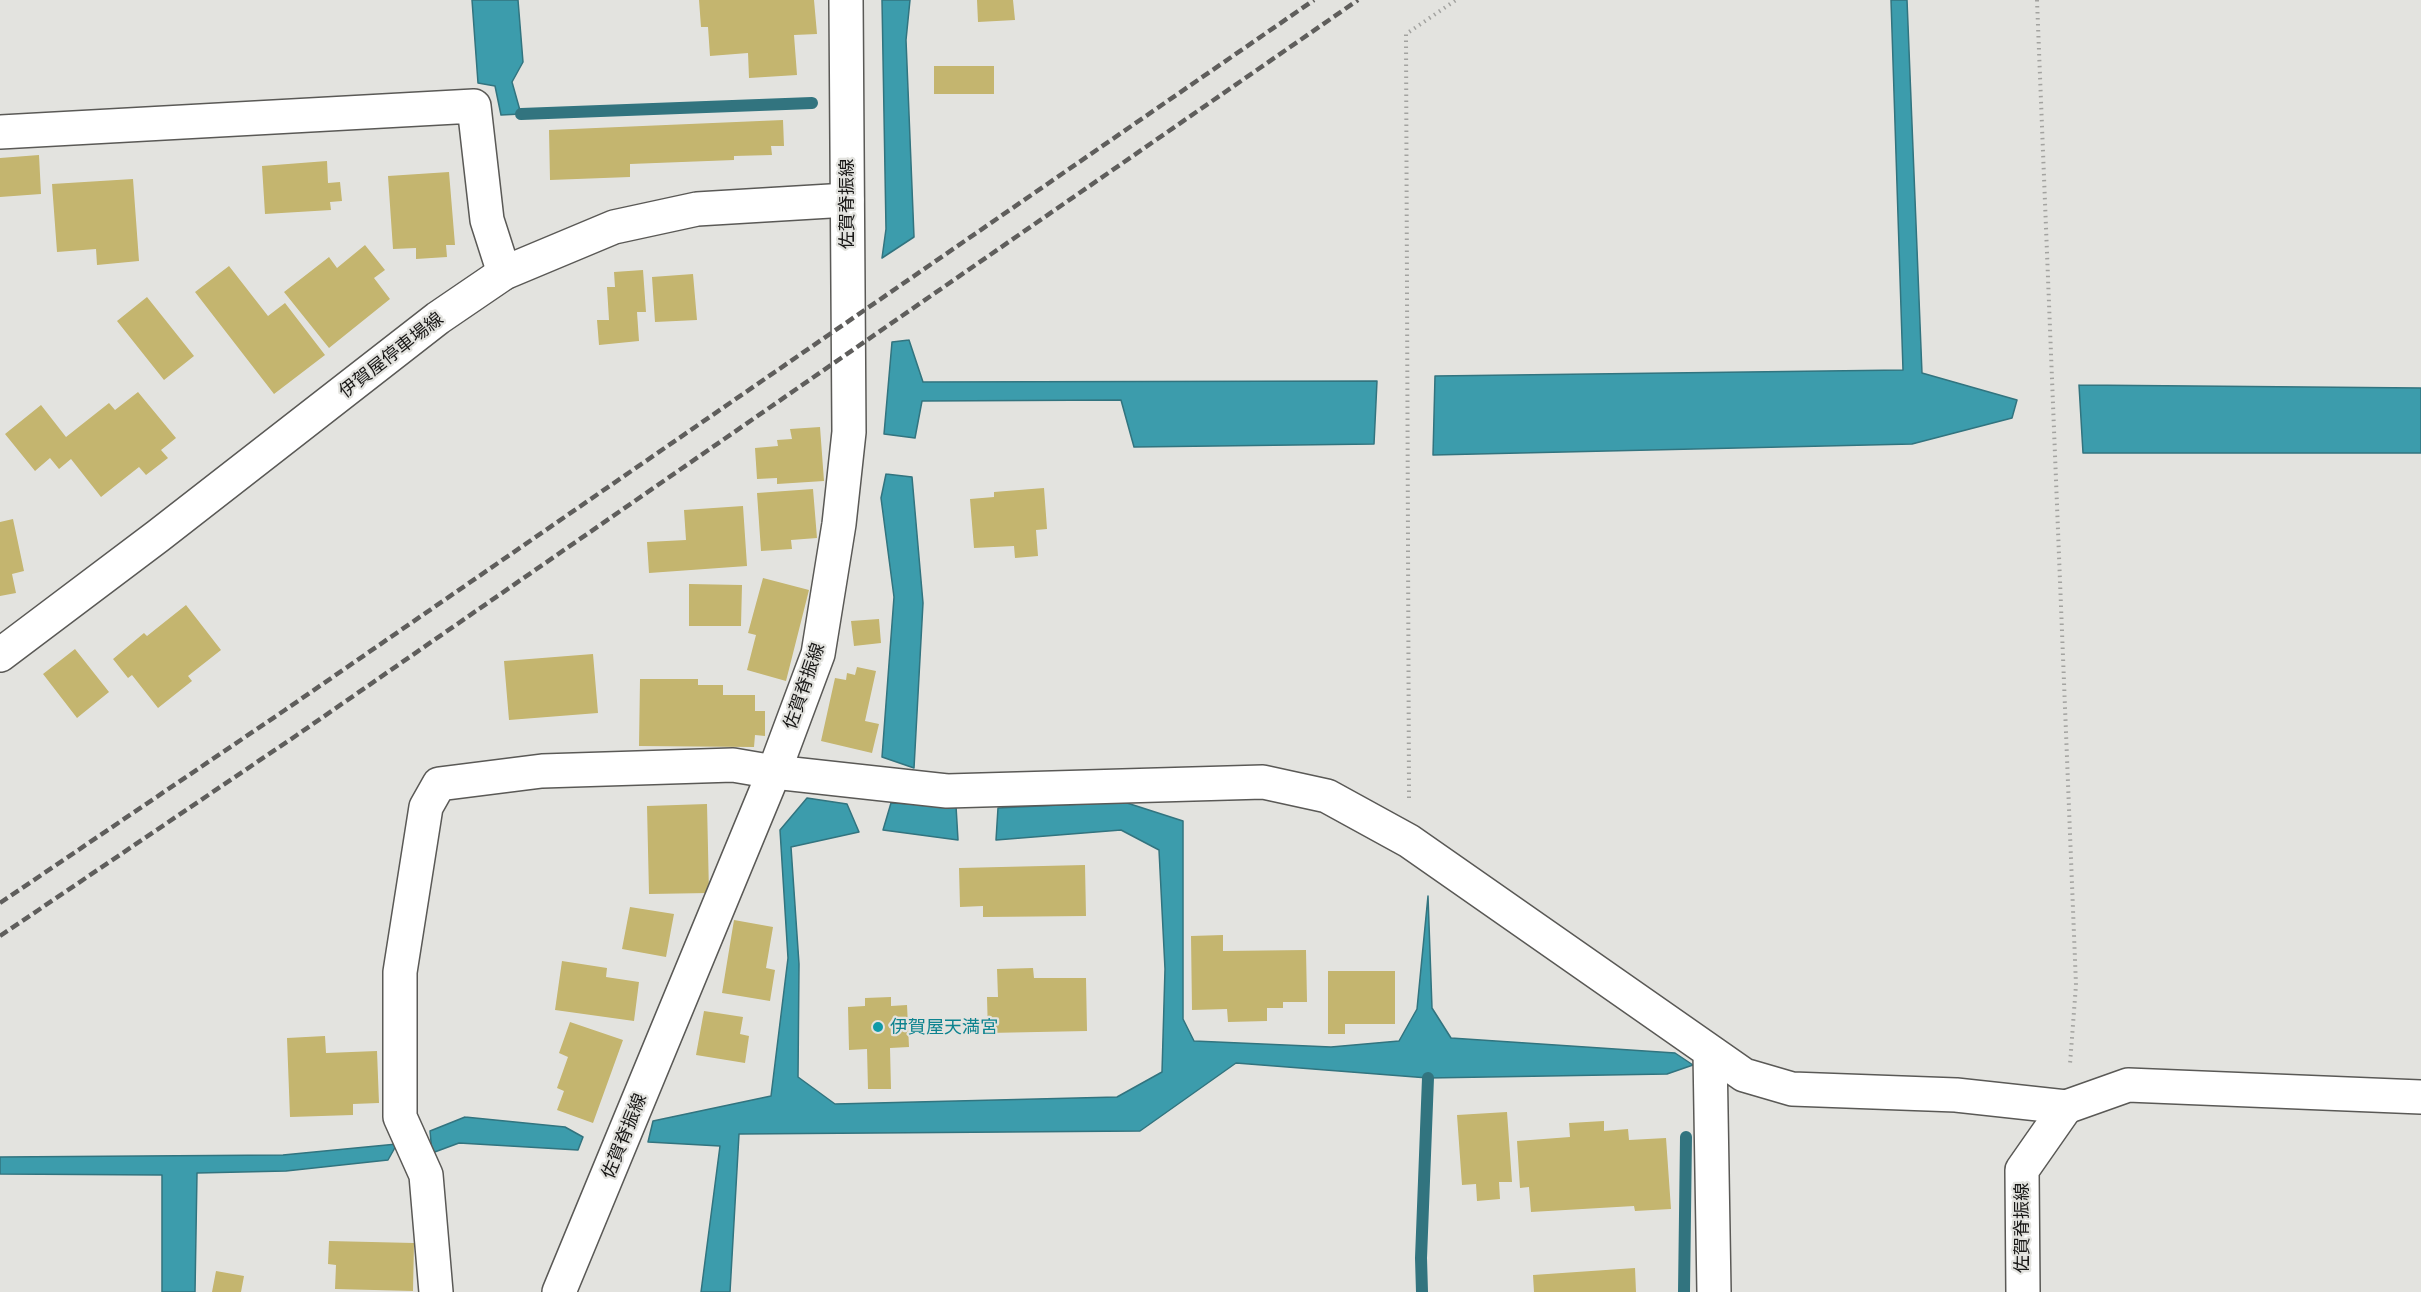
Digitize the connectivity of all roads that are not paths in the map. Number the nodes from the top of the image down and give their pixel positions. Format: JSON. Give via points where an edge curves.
{"nodes":[{"id":1,"x":846,"y":0,"type":"edge"},
{"id":2,"x":0,"y":132,"type":"edge"},
{"id":3,"x":847,"y":200,"type":"junction"},
{"id":4,"x":504,"y":273,"type":"junction"},
{"id":5,"x":0,"y":655,"type":"edge"},
{"id":6,"x":774,"y":772,"type":"junction"},
{"id":7,"x":1710,"y":1052,"type":"junction"},
{"id":8,"x":2421,"y":1097,"type":"edge"},
{"id":9,"x":2066,"y":1107,"type":"junction"},
{"id":10,"x":436,"y":1292,"type":"edge"},
{"id":11,"x":559,"y":1292,"type":"edge"},
{"id":12,"x":1714,"y":1292,"type":"edge"},
{"id":13,"x":2023,"y":1292,"type":"edge"}],
"edges":[{"from":1,"to":3,"type":"street","name":"佐賀脊振線"},
{"from":2,"to":4,"type":"street","via":[[474,106],[487,220]]},
{"from":3,"to":4,"type":"street","name":"伊賀屋停車場線","via":[[697,209],[614,227]]},
{"from":3,"to":6,"type":"street","name":"佐賀脊振線","via":[[849,432],[839,524],[818,654]]},
{"from":4,"to":5,"type":"street","name":"伊賀屋停車場線","via":[[438,318]]},
{"from":6,"to":7,"type":"street","via":[[947,791],[1263,782],[1326,796],[1409,841]]},
{"from":6,"to":10,"type":"street","via":[[733,765],[566,770],[439,784],[426,807],[400,972],[400,1117],[426,1175]]},
{"from":6,"to":11,"type":"street","name":"佐賀脊振線"},
{"from":7,"to":9,"type":"street","via":[[1744,1075],[1792,1089],[1956,1095]]},
{"from":7,"to":12,"type":"street"},
{"from":8,"to":9,"type":"street","via":[[2128,1085]]},
{"from":9,"to":13,"type":"street","name":"佐賀脊振線","via":[[2022,1170]]}]}
